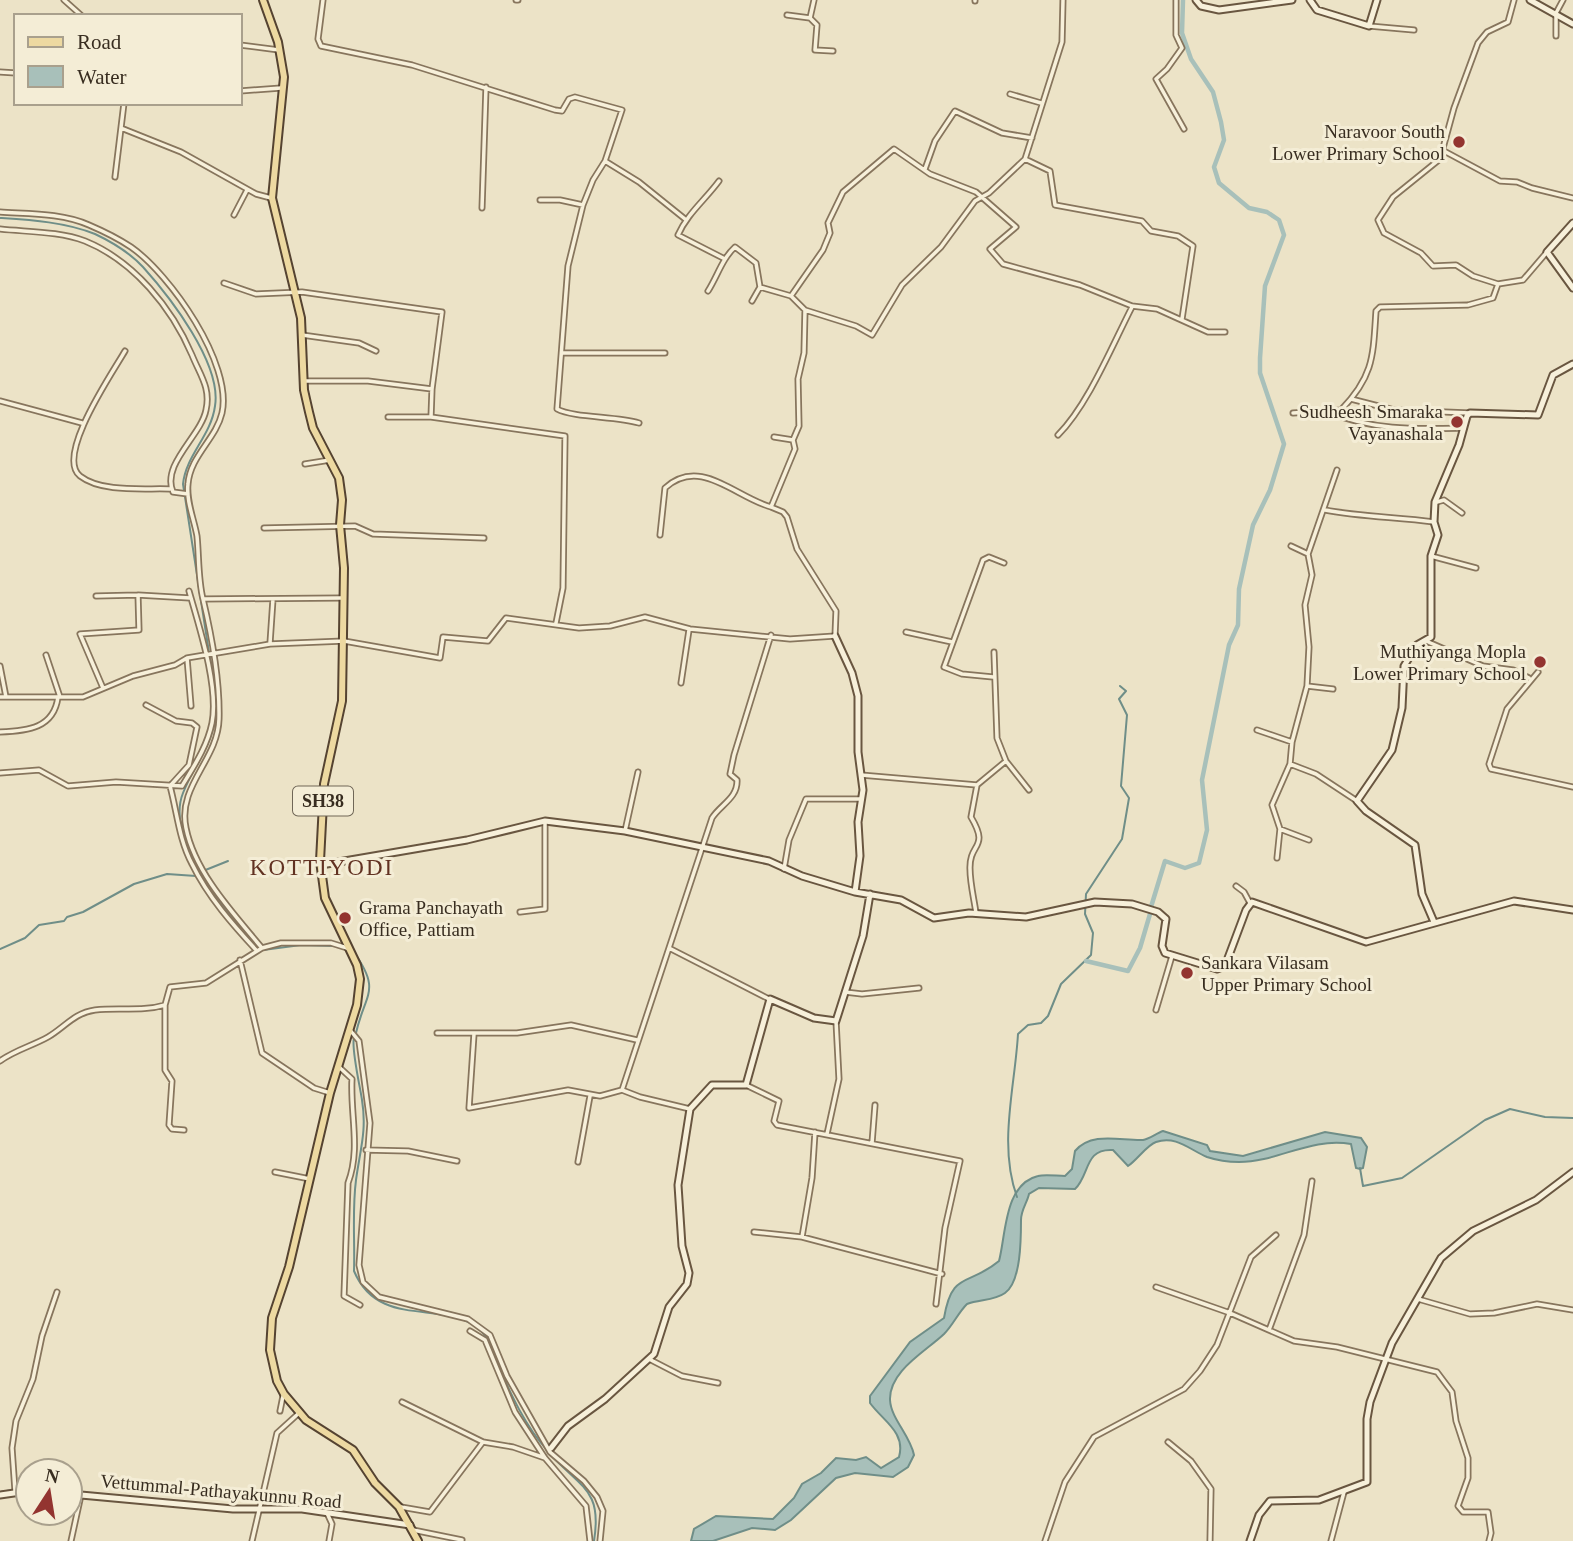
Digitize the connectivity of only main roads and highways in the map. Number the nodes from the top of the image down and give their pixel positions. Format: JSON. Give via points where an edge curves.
{"nodes":[{"id":1,"x":263,"y":0,"type":"edge"},
{"id":2,"x":1196,"y":0,"type":"edge"},
{"id":3,"x":1292,"y":0,"type":"edge"},
{"id":4,"x":1310,"y":0,"type":"edge"},
{"id":5,"x":1377,"y":0,"type":"edge"},
{"id":6,"x":1530,"y":0,"type":"edge"},
{"id":7,"x":1266,"y":1,"type":"edge"},
{"id":8,"x":1573,"y":24,"type":"edge"},
{"id":9,"x":1573,"y":223,"type":"edge"},
{"id":10,"x":1573,"y":288,"type":"edge"},
{"id":11,"x":1573,"y":364,"type":"edge"},
{"id":12,"x":835,"y":636,"type":"road end"},
{"id":13,"x":320,"y":865,"type":"junction"},
{"id":14,"x":855,"y":892,"type":"junction"},
{"id":15,"x":870,"y":894,"type":"junction"},
{"id":16,"x":1573,"y":910,"type":"edge"},
{"id":17,"x":1434,"y":922,"type":"junction"},
{"id":18,"x":1573,"y":1172,"type":"edge"},
{"id":19,"x":550,"y":1450,"type":"road end"},
{"id":20,"x":84,"y":1495,"type":"edge"},
{"id":21,"x":412,"y":1527,"type":"junction"},
{"id":22,"x":418,"y":1541,"type":"edge"},
{"id":23,"x":1250,"y":1541,"type":"edge"}],
"edges":[{"from":1,"to":13,"type":"main road","number":"SH38","via":[[284,77],[272,198],[296,294],[313,428],[341,489],[344,640],[340,720],[324,784]]},
{"from":2,"to":7,"type":"main road","via":[[1201,6],[1219,10]]},
{"from":3,"to":7,"type":"main road"},
{"from":4,"to":5,"type":"main road","via":[[1317,10],[1369,26]]},
{"from":6,"to":8,"type":"main road"},
{"from":9,"to":10,"type":"main road","via":[[1547,252]]},
{"from":11,"to":17,"type":"main road","via":[[1553,375],[1538,415],[1470,414],[1435,502],[1438,535],[1431,556],[1432,637],[1413,649],[1404,666],[1402,708],[1392,750],[1357,801],[1415,845],[1422,894]]},
{"from":12,"to":14,"type":"main road","via":[[858,696],[861,799]]},
{"from":13,"to":14,"type":"main road","via":[[467,840],[545,821],[704,845],[769,861]]},
{"from":13,"to":21,"type":"main road","number":"SH38","via":[[325,898],[360,979],[270,1333],[276,1381],[300,1413],[354,1450]]},
{"from":14,"to":15,"type":"main road"},
{"from":15,"to":17,"type":"main road","via":[[901,900],[930,917],[1026,917],[1085,904],[1132,904],[1164,915],[1162,950],[1221,969],[1250,903],[1366,942]]},
{"from":15,"to":19,"type":"main road","via":[[863,936],[836,1021],[814,1018],[770,999],[746,1085],[712,1085],[690,1109],[678,1185],[689,1278],[669,1307],[658,1347],[649,1359],[568,1426]]},
{"from":16,"to":17,"type":"main road","via":[[1514,901]]},
{"from":18,"to":23,"type":"main road","via":[[1536,1200],[1483,1225],[1447,1251],[1416,1298],[1385,1360],[1367,1410],[1367,1482],[1319,1500],[1270,1501],[1259,1515]]},
{"from":20,"to":21,"type":"main road","name":"Vettummal-Pathayakunnu Road","via":[[327,1513]]},
{"from":21,"to":22,"type":"main road","number":"SH38"}]}
